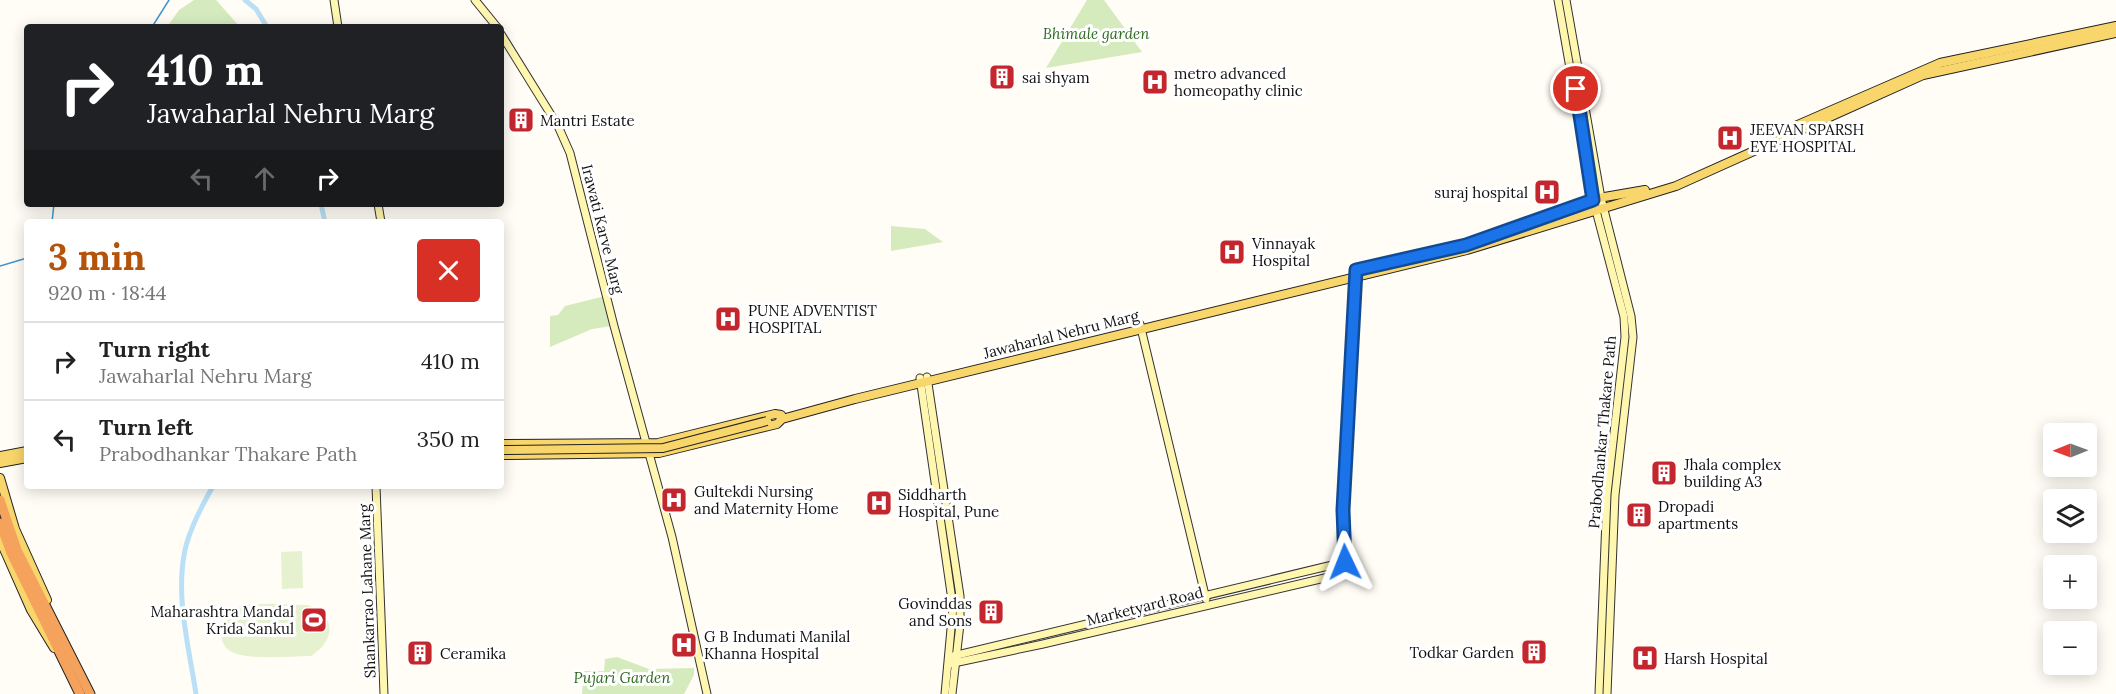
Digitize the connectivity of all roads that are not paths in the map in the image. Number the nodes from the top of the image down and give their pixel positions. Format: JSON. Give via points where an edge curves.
{"nodes":[{"id":1,"x":333,"y":0,"type":"edge"},
{"id":2,"x":475,"y":0,"type":"edge"},
{"id":3,"x":1558,"y":0,"type":"edge"},
{"id":4,"x":1566,"y":0,"type":"edge"},
{"id":5,"x":337,"y":24,"type":"edge"},
{"id":6,"x":495,"y":24,"type":"edge"},
{"id":7,"x":2116,"y":26,"type":"edge"},
{"id":8,"x":2116,"y":33,"type":"edge"},
{"id":9,"x":504,"y":39,"type":"edge"},
{"id":10,"x":1932,"y":69,"type":"junction"},
{"id":11,"x":1624,"y":198,"type":"junction"},
{"id":12,"x":1597,"y":199,"type":"junction"},
{"id":13,"x":1600,"y":211,"type":"junction"},
{"id":14,"x":1494,"y":238,"type":"junction"},
{"id":15,"x":1355,"y":273,"type":"junction"},
{"id":16,"x":1141,"y":326,"type":"junction"},
{"id":17,"x":924,"y":380,"type":"junction"},
{"id":18,"x":782,"y":417,"type":"junction"},
{"id":19,"x":504,"y":444,"type":"edge"},
{"id":20,"x":646,"y":444,"type":"junction"},
{"id":21,"x":504,"y":450,"type":"edge"},
{"id":22,"x":24,"y":451,"type":"edge"},
{"id":23,"x":648,"y":454,"type":"junction"},
{"id":24,"x":504,"y":455,"type":"edge"},
{"id":25,"x":0,"y":456,"type":"edge"},
{"id":26,"x":24,"y":459,"type":"edge"},
{"id":27,"x":0,"y":463,"type":"edge"},
{"id":28,"x":0,"y":478,"type":"edge"},
{"id":29,"x":376,"y":489,"type":"edge"},
{"id":30,"x":0,"y":500,"type":"edge"},
{"id":31,"x":0,"y":523,"type":"edge"},
{"id":32,"x":0,"y":540,"type":"edge"},
{"id":33,"x":1345,"y":562,"type":"junction"},
{"id":34,"x":1206,"y":601,"type":"junction"},
{"id":35,"x":52,"y":631,"type":"junction"},
{"id":36,"x":953,"y":660,"type":"junction"},
{"id":37,"x":73,"y":672,"type":"junction"},
{"id":38,"x":80,"y":694,"type":"edge"},
{"id":39,"x":90,"y":694,"type":"edge"},
{"id":40,"x":384,"y":694,"type":"edge"},
{"id":41,"x":707,"y":694,"type":"edge"},
{"id":42,"x":945,"y":694,"type":"edge"},
{"id":43,"x":952,"y":694,"type":"edge"},
{"id":44,"x":1599,"y":694,"type":"edge"},
{"id":45,"x":1607,"y":694,"type":"edge"}],
"edges":[{"from":1,"to":5,"type":"main road"},
{"from":2,"to":6,"type":"main road"},
{"from":3,"to":12,"type":"main road","name":"Prabodhankar Thakare Path"},
{"from":4,"to":12,"type":"main road","name":"Prabodhankar Thakare Path"},
{"from":7,"to":10,"type":"main road"},
{"from":8,"to":10,"type":"main road"},
{"from":9,"to":20,"type":"main road","name":"Irawati Karve Marg","via":[[558,126],[570,153]]},
{"from":10,"to":11,"type":"main road","via":[[1731,164],[1676,186]]},
{"from":11,"to":12,"type":"main road","name":"Jawaharlal Nehru Marg"},
{"from":11,"to":13,"type":"main road","name":"Jawaharlal Nehru Marg"},
{"from":12,"to":13,"type":"main road","name":"Prabodhankar Thakare Path"},
{"from":12,"to":14,"type":"main road","name":"Jawaharlal Nehru Marg"},
{"from":13,"to":14,"type":"main road","name":"Jawaharlal Nehru Marg"},
{"from":13,"to":44,"type":"main road","name":"Prabodhankar Thakare Path","via":[[1625,337],[1607,494]]},
{"from":13,"to":45,"type":"main road","name":"Prabodhankar Thakare Path","via":[[1631,316],[1633,337],[1615,495]]},
{"from":14,"to":15,"type":"main road","name":"Jawaharlal Nehru Marg","via":[[1467,250]]},
{"from":15,"to":16,"type":"main road","name":"Jawaharlal Nehru Marg"},
{"from":15,"to":33,"type":"main road","via":[[1343,510]]},
{"from":16,"to":17,"type":"main road","name":"Jawaharlal Nehru Marg"},
{"from":16,"to":34,"type":"main road"},
{"from":17,"to":18,"type":"main road","name":"Jawaharlal Nehru Marg"},
{"from":17,"to":36,"type":"main road","via":[[960,596]]},
{"from":18,"to":20,"type":"main road","name":"Jawaharlal Nehru Marg","via":[[775,414]]},
{"from":18,"to":21,"type":"main road","bridge":true,"via":[[663,448]]},
{"from":18,"to":23,"type":"main road","name":"Jawaharlal Nehru Marg","via":[[777,424]]},
{"from":19,"to":20,"type":"main road","name":"Jawaharlal Nehru Marg"},
{"from":20,"to":23,"type":"main road","name":"Irawati Karve Marg"},
{"from":22,"to":25,"type":"main road"},
{"from":23,"to":24,"type":"main road","name":"Jawaharlal Nehru Marg"},
{"from":23,"to":41,"type":"main road","name":"Irawati Karve Marg","via":[[674,543]]},
{"from":26,"to":27,"type":"main road"},
{"from":28,"to":37,"type":"main road","via":[[25,553],[58,622]]},
{"from":29,"to":40,"type":"main road","name":"Shankarrao Lahane Marg"},
{"from":30,"to":35,"type":"highway"},
{"from":31,"to":35,"type":"highway","via":[[11,553]]},
{"from":32,"to":37,"type":"main road","via":[[31,610]]},
{"from":33,"to":34,"type":"main road","name":"Marketyard Road"},
{"from":33,"to":34,"type":"main road","name":"Marketyard Road","via":[[1346,573]]},
{"from":34,"to":36,"type":"main road","name":"Marketyard Road"},
{"from":35,"to":37,"type":"highway"},
{"from":36,"to":42,"type":"main road"},
{"from":36,"to":43,"type":"main road"},
{"from":37,"to":38,"type":"highway"},
{"from":37,"to":39,"type":"highway"}]}
